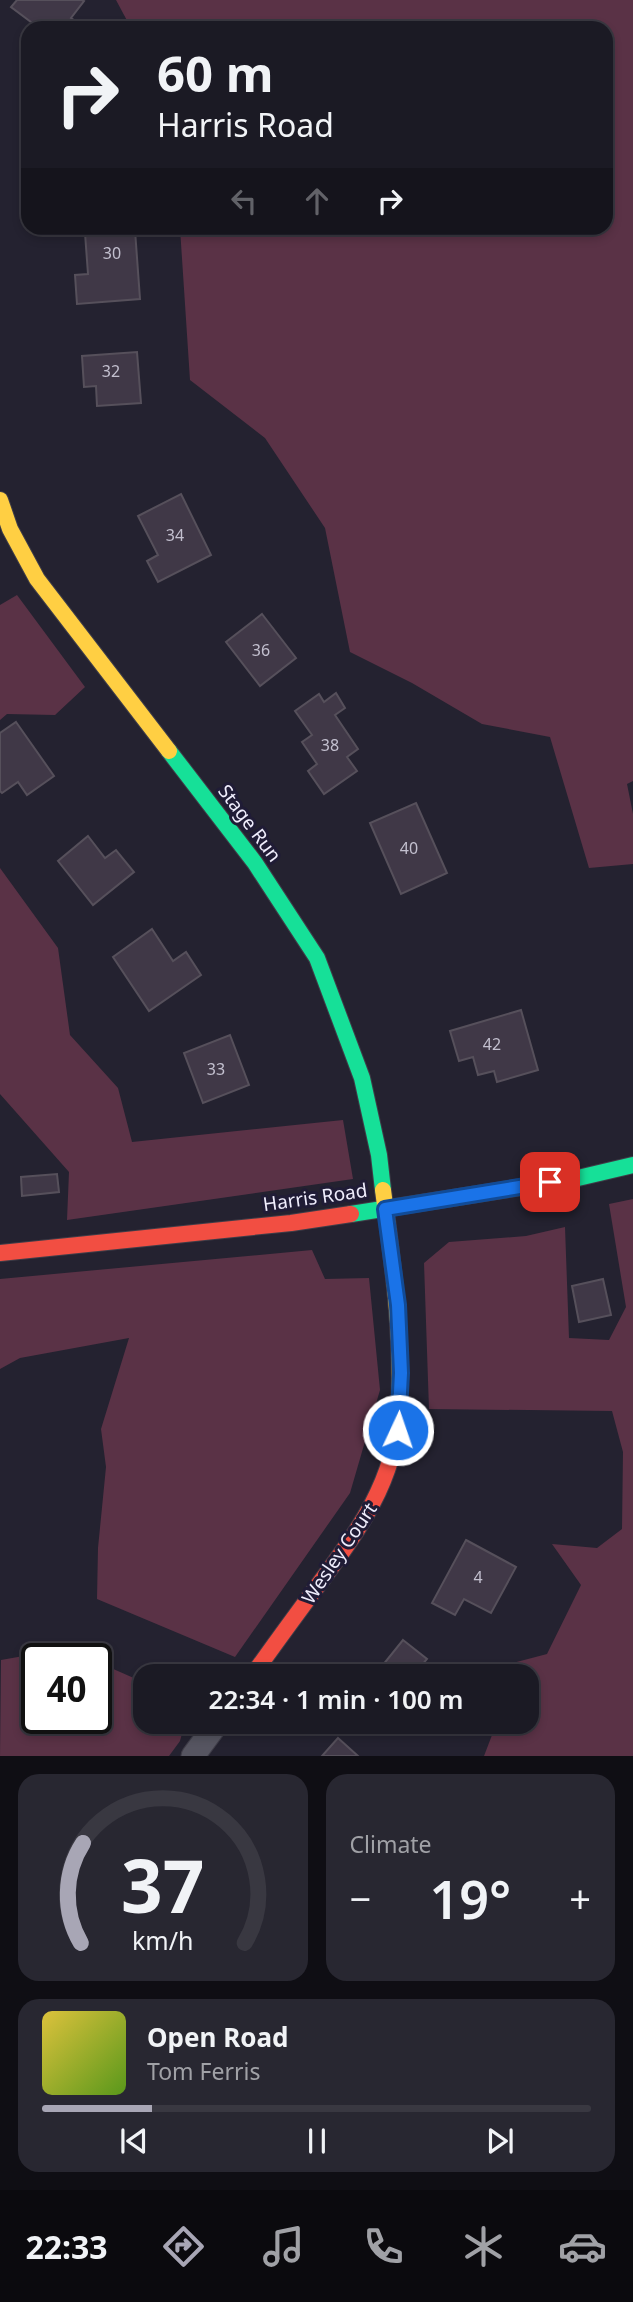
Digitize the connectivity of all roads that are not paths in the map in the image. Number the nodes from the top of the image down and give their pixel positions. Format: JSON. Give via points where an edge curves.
{"nodes":[{"id":1,"x":0,"y":500,"type":"edge"},
{"id":2,"x":633,"y":1165,"type":"edge"},
{"id":3,"x":385,"y":1209,"type":"junction"},
{"id":4,"x":0,"y":1253,"type":"edge"},
{"id":5,"x":261,"y":1664,"type":"edge"},
{"id":6,"x":209,"y":1734,"type":"edge"},
{"id":7,"x":193,"y":1756,"type":"edge"}],
"edges":[{"from":1,"to":3,"type":"street","name":"Stage Run","via":[[37,579],[255,863],[317,958],[362,1078]]},
{"from":2,"to":3,"type":"street","name":"Harris Road"},
{"from":3,"to":4,"type":"street","name":"Harris Road"},
{"from":3,"to":5,"type":"street","name":"Wesley Court","via":[[398,1305],[401,1373],[398,1430],[385,1479],[362,1525]]},
{"from":6,"to":7,"type":"street"}]}
